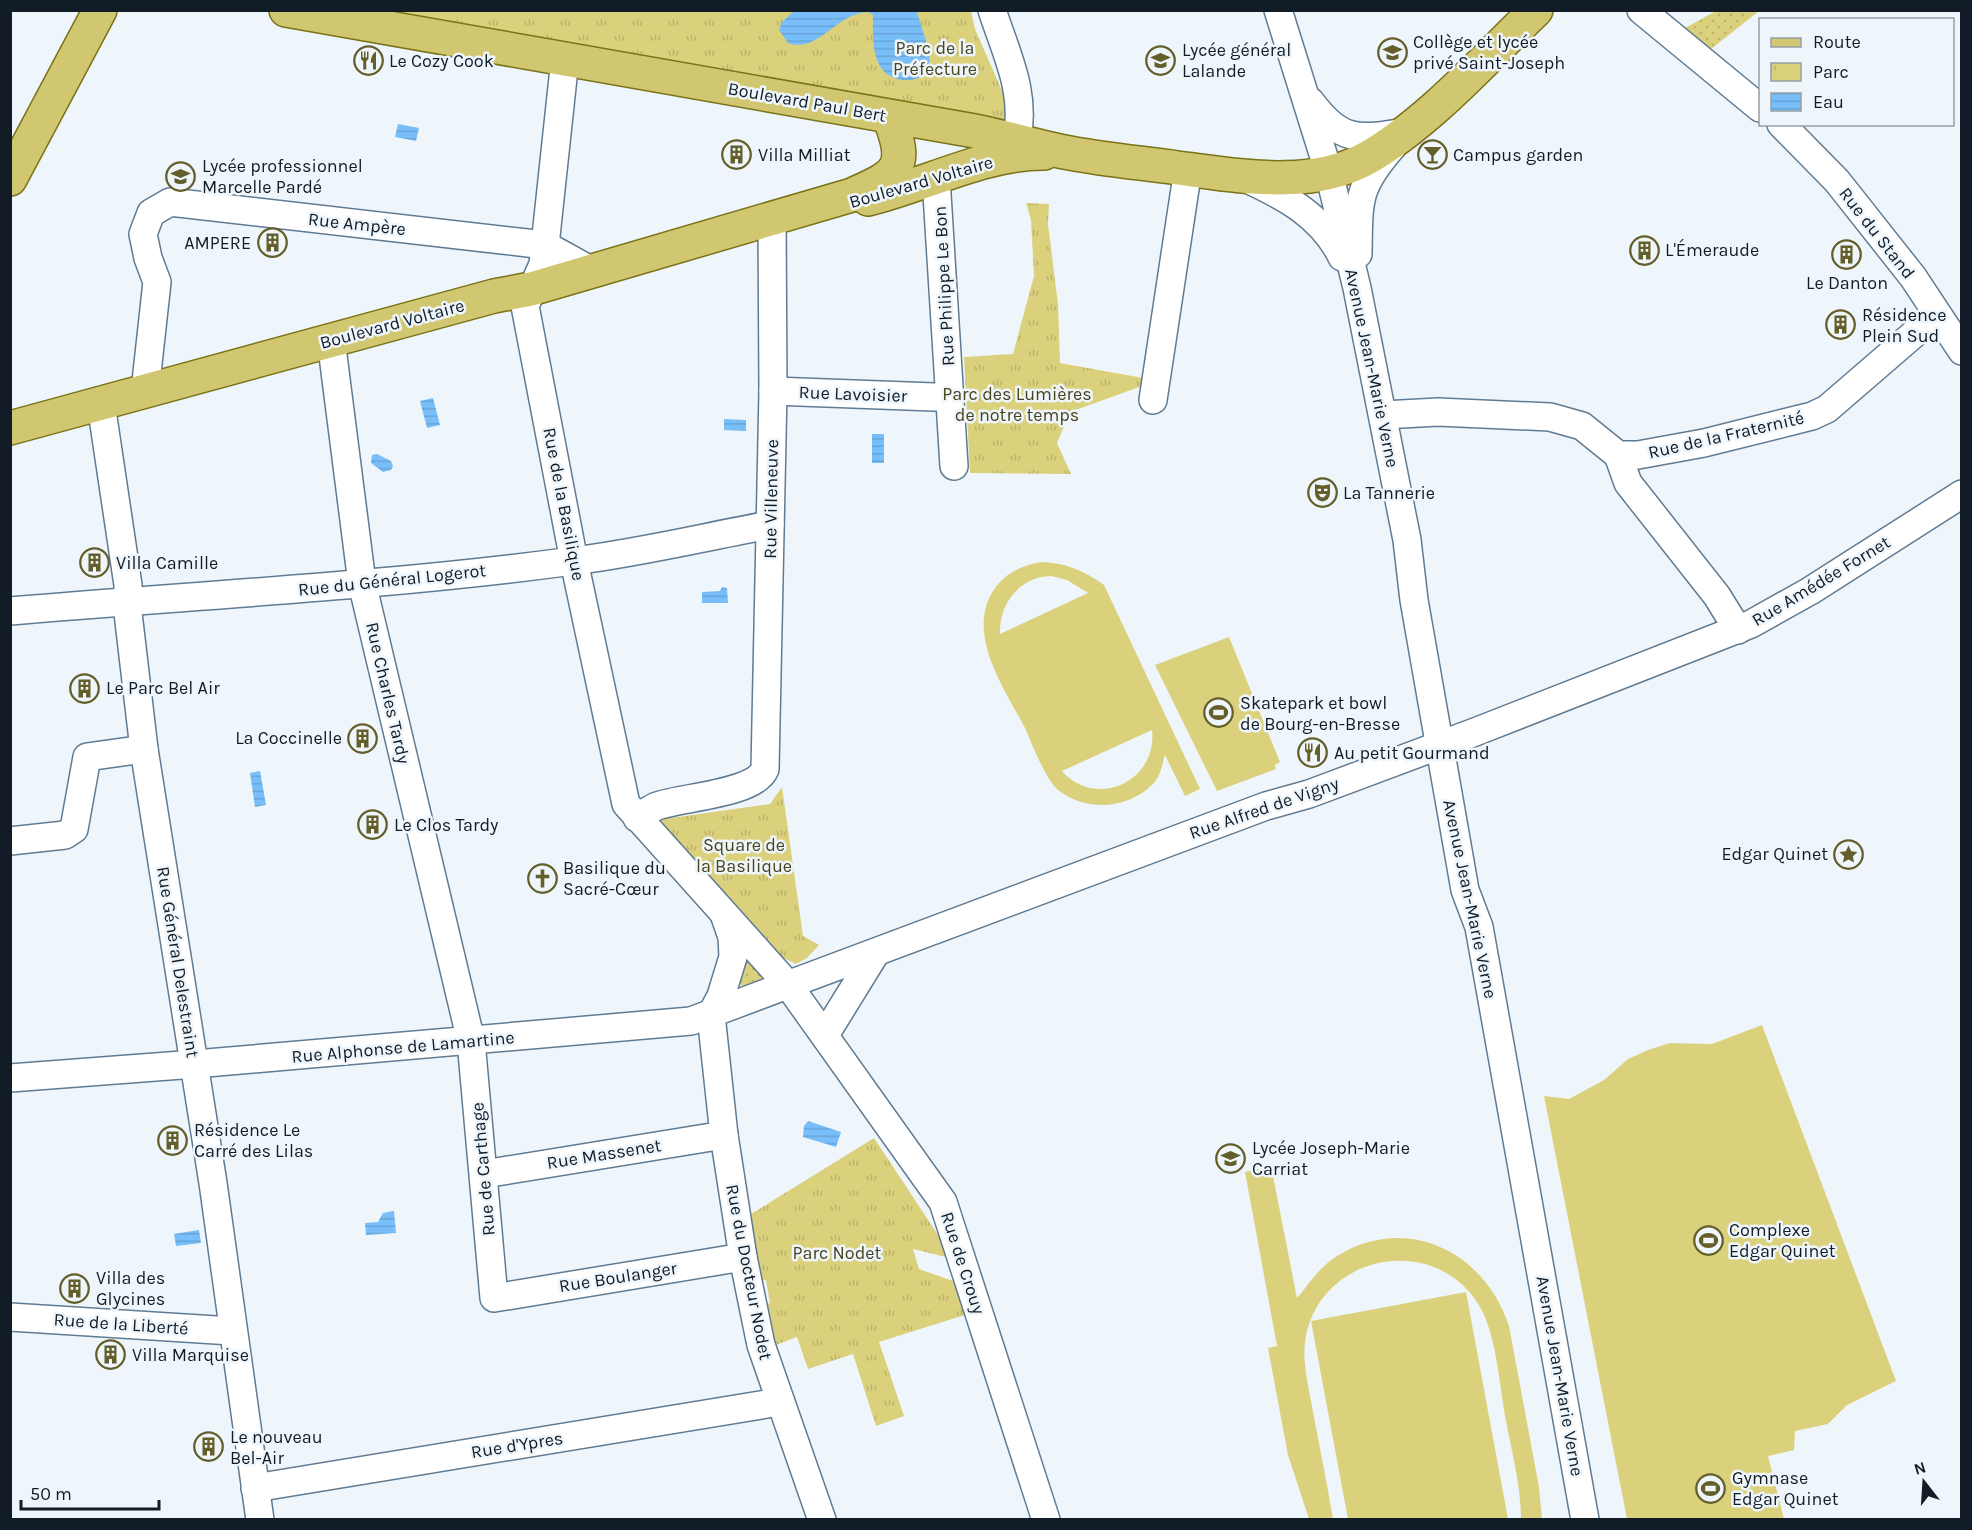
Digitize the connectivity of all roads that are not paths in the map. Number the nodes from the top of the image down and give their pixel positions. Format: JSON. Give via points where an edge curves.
{"nodes":[{"id":1,"x":100,"y":10,"type":"edge"},
{"id":2,"x":286,"y":10,"type":"edge"},
{"id":3,"x":992,"y":10,"type":"edge"},
{"id":4,"x":1278,"y":10,"type":"edge"},
{"id":5,"x":1536,"y":10,"type":"edge"},
{"id":6,"x":1641,"y":10,"type":"edge"},
{"id":7,"x":565,"y":59,"type":"junction"},
{"id":8,"x":1305,"y":95,"type":"junction"},
{"id":9,"x":1759,"y":106,"type":"edge"},
{"id":10,"x":889,"y":117,"type":"junction"},
{"id":11,"x":1783,"y":126,"type":"edge"},
{"id":12,"x":1405,"y":132,"type":"junction"},
{"id":13,"x":1017,"y":139,"type":"junction"},
{"id":14,"x":1070,"y":153,"type":"junction"},
{"id":15,"x":1188,"y":169,"type":"junction"},
{"id":16,"x":1329,"y":173,"type":"junction"},
{"id":17,"x":1240,"y":176,"type":"junction"},
{"id":18,"x":936,"y":178,"type":"junction"},
{"id":19,"x":10,"y":179,"type":"edge"},
{"id":20,"x":772,"y":220,"type":"junction"},
{"id":21,"x":545,"y":245,"type":"junction"},
{"id":22,"x":592,"y":271,"type":"junction"},
{"id":23,"x":1357,"y":288,"type":"junction"},
{"id":24,"x":531,"y":289,"type":"junction"},
{"id":25,"x":1937,"y":314,"type":"junction"},
{"id":26,"x":331,"y":340,"type":"junction"},
{"id":27,"x":1962,"y":351,"type":"edge"},
{"id":28,"x":773,"y":391,"type":"junction"},
{"id":29,"x":145,"y":392,"type":"junction"},
{"id":30,"x":934,"y":397,"type":"dead end"},
{"id":31,"x":1153,"y":400,"type":"dead end"},
{"id":32,"x":101,"y":404,"type":"junction"},
{"id":33,"x":1383,"y":415,"type":"junction"},
{"id":34,"x":10,"y":428,"type":"edge"},
{"id":35,"x":1618,"y":455,"type":"junction"},
{"id":36,"x":954,"y":466,"type":"dead end"},
{"id":37,"x":1962,"y":494,"type":"edge"},
{"id":38,"x":770,"y":525,"type":"junction"},
{"id":39,"x":574,"y":561,"type":"junction"},
{"id":40,"x":362,"y":583,"type":"junction"},
{"id":41,"x":128,"y":601,"type":"junction"},
{"id":42,"x":10,"y":611,"type":"edge"},
{"id":43,"x":1738,"y":630,"type":"junction"},
{"id":44,"x":1440,"y":744,"type":"junction"},
{"id":45,"x":144,"y":749,"type":"junction"},
{"id":46,"x":637,"y":818,"type":"junction"},
{"id":47,"x":10,"y":841,"type":"edge"},
{"id":48,"x":724,"y":913,"type":"junction"},
{"id":49,"x":875,"y":954,"type":"junction"},
{"id":50,"x":789,"y":986,"type":"junction"},
{"id":51,"x":711,"y":1015,"type":"junction"},
{"id":52,"x":825,"y":1035,"type":"junction"},
{"id":53,"x":471,"y":1041,"type":"junction"},
{"id":54,"x":195,"y":1064,"type":"junction"},
{"id":55,"x":10,"y":1078,"type":"edge"},
{"id":56,"x":724,"y":1135,"type":"junction"},
{"id":57,"x":484,"y":1174,"type":"junction"},
{"id":58,"x":742,"y":1257,"type":"junction"},
{"id":59,"x":494,"y":1298,"type":"joint"},
{"id":60,"x":10,"y":1317,"type":"edge"},
{"id":61,"x":232,"y":1330,"type":"junction"},
{"id":62,"x":778,"y":1402,"type":"junction"},
{"id":63,"x":255,"y":1488,"type":"junction"},
{"id":64,"x":260,"y":1520,"type":"edge"},
{"id":65,"x":822,"y":1520,"type":"edge"},
{"id":66,"x":1046,"y":1520,"type":"edge"},
{"id":67,"x":1585,"y":1520,"type":"edge"}],
"edges":[{"from":1,"to":19,"type":"main road"},
{"from":2,"to":7,"type":"main road","name":"Boulevard Paul Bert"},
{"from":3,"to":13,"type":"street","via":[[1020,96]]},
{"from":4,"to":8,"type":"street","name":"Avenue Jean-Marie Verne"},
{"from":5,"to":12,"type":"main road","name":"Boulevard Paul Bert"},
{"from":6,"to":9,"type":"street"},
{"from":7,"to":10,"type":"main road","name":"Boulevard Paul Bert"},
{"from":7,"to":21,"type":"street","name":"Rue de la Basilique"},
{"from":8,"to":12,"type":"street","via":[[1333,126],[1349,136]]},
{"from":8,"to":16,"type":"street","name":"Avenue Jean-Marie Verne"},
{"from":10,"to":13,"type":"main road","name":"Boulevard Paul Bert"},
{"from":10,"to":20,"type":"main road","name":"Boulevard Voltaire","via":[[899,152],[896,169],[889,178],[852,195]]},
{"from":11,"to":25,"type":"street","name":"Rue du Stand","via":[[1837,181]]},
{"from":12,"to":16,"type":"main road","name":"Boulevard Paul Bert","via":[[1369,157]]},
{"from":12,"to":23,"type":"street","via":[[1375,167],[1362,190]]},
{"from":13,"to":14,"type":"main road","name":"Boulevard Paul Bert"},
{"from":14,"to":15,"type":"main road","name":"Boulevard Paul Bert"},
{"from":14,"to":18,"type":"main road","name":"Boulevard Voltaire","via":[[1026,153]]},
{"from":15,"to":17,"type":"main road","name":"Boulevard Paul Bert"},
{"from":15,"to":31,"type":"street"},
{"from":16,"to":17,"type":"main road","name":"Boulevard Paul Bert","via":[[1303,177]]},
{"from":16,"to":23,"type":"street","name":"Avenue Jean-Marie Verne"},
{"from":17,"to":23,"type":"street","via":[[1274,191],[1312,217],[1335,244]]},
{"from":18,"to":20,"type":"main road","name":"Boulevard Voltaire","via":[[882,195]]},
{"from":18,"to":36,"type":"street","name":"Rue Philippe Le Bon"},
{"from":20,"to":22,"type":"main road","name":"Boulevard Voltaire"},
{"from":20,"to":28,"type":"street","name":"Rue Villeneuve"},
{"from":21,"to":22,"type":"street"},
{"from":21,"to":24,"type":"street","name":"Rue de la Basilique","via":[[543,264]]},
{"from":21,"to":29,"type":"street","name":"Rue Ampère","via":[[170,202],[151,213],[143,234],[157,282]]},
{"from":22,"to":24,"type":"main road","name":"Boulevard Voltaire"},
{"from":23,"to":33,"type":"street","name":"Avenue Jean-Marie Verne"},
{"from":24,"to":26,"type":"main road","name":"Boulevard Voltaire"},
{"from":24,"to":39,"type":"street","name":"Rue de la Basilique","via":[[525,306]]},
{"from":25,"to":27,"type":"street","name":"Rue du Stand"},
{"from":25,"to":35,"type":"street","name":"Rue de la Fraternité","via":[[1827,409],[1812,416],[1638,455]]},
{"from":26,"to":29,"type":"main road","name":"Boulevard Voltaire"},
{"from":26,"to":40,"type":"street","name":"Rue Charles Tardy"},
{"from":28,"to":30,"type":"street","name":"Rue Lavoisier"},
{"from":28,"to":38,"type":"street","name":"Rue Villeneuve"},
{"from":29,"to":32,"type":"main road","name":"Boulevard Voltaire"},
{"from":32,"to":34,"type":"main road","name":"Boulevard Voltaire"},
{"from":32,"to":41,"type":"street","name":"Rue Général Delestraint"},
{"from":33,"to":35,"type":"street","via":[[1438,412],[1550,417],[1582,426]]},
{"from":33,"to":44,"type":"street","name":"Avenue Jean-Marie Verne"},
{"from":35,"to":43,"type":"street","name":"Rue Amédée Fornet","via":[[1628,483],[1718,596]]},
{"from":37,"to":43,"type":"street","name":"Rue Amédée Fornet","via":[[1810,591]]},
{"from":38,"to":39,"type":"street","name":"Rue du Général Logerot"},
{"from":38,"to":46,"type":"street","name":"Rue Villeneuve","via":[[767,761],[762,776],[746,785],[656,806]]},
{"from":39,"to":40,"type":"street","name":"Rue du Général Logerot"},
{"from":39,"to":46,"type":"street","name":"Rue de la Basilique","via":[[626,804]]},
{"from":40,"to":41,"type":"street","name":"Rue du Général Logerot"},
{"from":40,"to":53,"type":"street","name":"Rue Charles Tardy"},
{"from":41,"to":42,"type":"street","name":"Rue du Général Logerot"},
{"from":41,"to":45,"type":"street","name":"Rue Général Delestraint"},
{"from":43,"to":44,"type":"street","name":"Rue Alfred de Vigny"},
{"from":44,"to":49,"type":"street","name":"Rue Alfred de Vigny"},
{"from":44,"to":67,"type":"street","name":"Avenue Jean-Marie Verne","via":[[1465,890],[1479,927]]},
{"from":45,"to":47,"type":"street","via":[[87,757],[74,829],[65,836]]},
{"from":45,"to":54,"type":"street","name":"Rue Général Delestraint"},
{"from":46,"to":48,"type":"street","name":"Rue de la Basilique"},
{"from":48,"to":50,"type":"street","name":"Rue de la Basilique"},
{"from":48,"to":51,"type":"street","name":"Rue de la Basilique","via":[[732,937],[733,957],[722,996]]},
{"from":49,"to":50,"type":"street","name":"Rue Alfred de Vigny"},
{"from":49,"to":52,"type":"street"},
{"from":50,"to":51,"type":"street","name":"Rue Alphonse de Lamartine"},
{"from":50,"to":52,"type":"street","name":"Rue de Crouy"},
{"from":51,"to":53,"type":"street","name":"Rue Alphonse de Lamartine","via":[[676,1024]]},
{"from":51,"to":56,"type":"street","name":"Rue du Docteur Nodet"},
{"from":52,"to":66,"type":"street","name":"Rue de Crouy","via":[[943,1202]]},
{"from":53,"to":54,"type":"street","name":"Rue Alphonse de Lamartine"},
{"from":53,"to":57,"type":"street","name":"Rue de Carthage"},
{"from":54,"to":55,"type":"street","name":"Rue Alphonse de Lamartine"},
{"from":54,"to":61,"type":"street","name":"Rue Général Delestraint"},
{"from":56,"to":57,"type":"street","name":"Rue Massenet"},
{"from":56,"to":58,"type":"street","name":"Rue du Docteur Nodet"},
{"from":57,"to":59,"type":"street","name":"Rue de Carthage"},
{"from":58,"to":59,"type":"street","name":"Rue Boulanger"},
{"from":58,"to":62,"type":"street","name":"Rue du Docteur Nodet","via":[[761,1346]]},
{"from":60,"to":61,"type":"street","name":"Rue de la Liberté"},
{"from":61,"to":63,"type":"street","name":"Rue Général Delestraint"},
{"from":62,"to":63,"type":"street","name":"Rue d'Ypres"},
{"from":62,"to":65,"type":"street","name":"Rue du Docteur Nodet"},
{"from":63,"to":64,"type":"street","name":"Rue Général Delestraint"}]}
